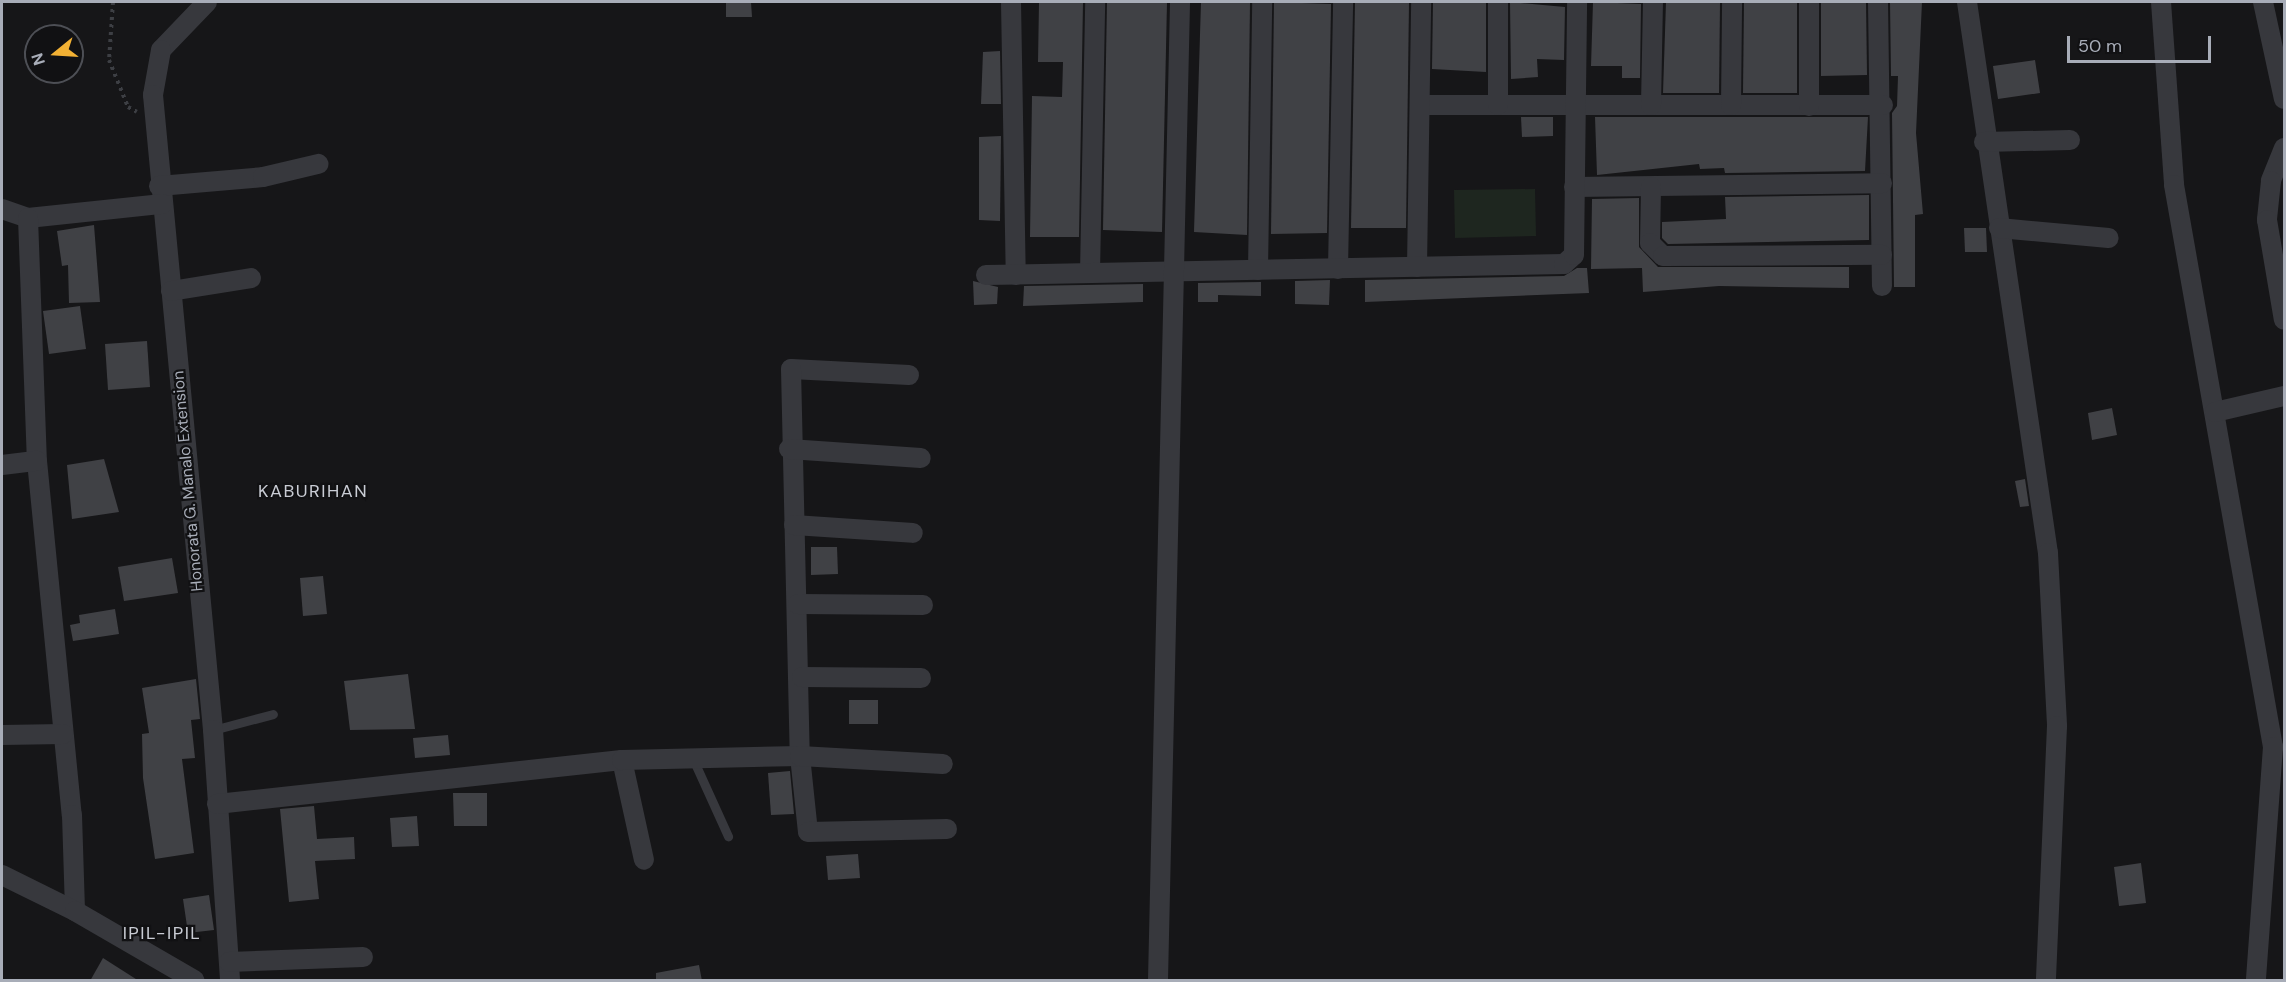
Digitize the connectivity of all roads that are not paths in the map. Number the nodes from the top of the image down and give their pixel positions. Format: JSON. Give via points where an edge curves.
{"nodes":[{"id":1,"x":207,"y":2,"type":"edge"},
{"id":2,"x":1011,"y":2,"type":"edge"},
{"id":3,"x":1095,"y":2,"type":"edge"},
{"id":4,"x":1180,"y":2,"type":"edge"},
{"id":5,"x":1262,"y":2,"type":"edge"},
{"id":6,"x":1343,"y":2,"type":"edge"},
{"id":7,"x":1421,"y":2,"type":"edge"},
{"id":8,"x":1498,"y":2,"type":"edge"},
{"id":9,"x":1577,"y":2,"type":"edge"},
{"id":10,"x":1653,"y":2,"type":"edge"},
{"id":11,"x":1732,"y":2,"type":"edge"},
{"id":12,"x":1809,"y":2,"type":"edge"},
{"id":13,"x":1878,"y":2,"type":"edge"},
{"id":14,"x":1967,"y":2,"type":"edge"},
{"id":15,"x":2161,"y":2,"type":"edge"},
{"id":16,"x":2263,"y":2,"type":"edge"},
{"id":17,"x":2284,"y":99,"type":"edge"},
{"id":18,"x":1421,"y":105,"type":"junction"},
{"id":19,"x":1498,"y":105,"type":"junction"},
{"id":20,"x":1575,"y":105,"type":"junction"},
{"id":21,"x":1651,"y":105,"type":"junction"},
{"id":22,"x":1731,"y":105,"type":"junction"},
{"id":23,"x":1883,"y":105,"type":"junction"},
{"id":24,"x":1809,"y":106,"type":"junction"},
{"id":25,"x":2070,"y":140,"type":"dead end"},
{"id":26,"x":1984,"y":142,"type":"junction"},
{"id":27,"x":2284,"y":148,"type":"edge"},
{"id":28,"x":318,"y":164,"type":"dead end"},
{"id":29,"x":1882,"y":183,"type":"junction"},
{"id":30,"x":1574,"y":186,"type":"junction"},
{"id":31,"x":1651,"y":187,"type":"junction"},
{"id":32,"x":161,"y":195,"type":"junction"},
{"id":33,"x":2,"y":209,"type":"edge"},
{"id":34,"x":27,"y":218,"type":"junction"},
{"id":35,"x":1999,"y":228,"type":"junction"},
{"id":36,"x":2109,"y":238,"type":"dead end"},
{"id":37,"x":1882,"y":255,"type":"junction"},
{"id":38,"x":1417,"y":267,"type":"junction"},
{"id":39,"x":1338,"y":269,"type":"junction"},
{"id":40,"x":1258,"y":270,"type":"junction"},
{"id":41,"x":1175,"y":272,"type":"junction"},
{"id":42,"x":1090,"y":273,"type":"junction"},
{"id":43,"x":986,"y":275,"type":"dead end"},
{"id":44,"x":1016,"y":275,"type":"junction"},
{"id":45,"x":251,"y":278,"type":"dead end"},
{"id":46,"x":1882,"y":286,"type":"dead end"},
{"id":47,"x":171,"y":291,"type":"junction"},
{"id":48,"x":2284,"y":320,"type":"edge"},
{"id":49,"x":909,"y":375,"type":"dead end"},
{"id":50,"x":2284,"y":396,"type":"edge"},
{"id":51,"x":2215,"y":412,"type":"junction"},
{"id":52,"x":789,"y":449,"type":"junction"},
{"id":53,"x":921,"y":458,"type":"dead end"},
{"id":54,"x":37,"y":461,"type":"junction"},
{"id":55,"x":2,"y":465,"type":"edge"},
{"id":56,"x":794,"y":525,"type":"junction"},
{"id":57,"x":913,"y":533,"type":"dead end"},
{"id":58,"x":798,"y":604,"type":"junction"},
{"id":59,"x":923,"y":605,"type":"dead end"},
{"id":60,"x":802,"y":677,"type":"junction"},
{"id":61,"x":921,"y":678,"type":"dead end"},
{"id":62,"x":273,"y":714,"type":"dead end"},
{"id":63,"x":213,"y":730,"type":"junction"},
{"id":64,"x":63,"y":734,"type":"junction"},
{"id":65,"x":2,"y":735,"type":"edge"},
{"id":66,"x":2279,"y":746,"type":"edge"},
{"id":67,"x":800,"y":756,"type":"junction"},
{"id":68,"x":693,"y":759,"type":"junction"},
{"id":69,"x":622,"y":760,"type":"junction"},
{"id":70,"x":942,"y":764,"type":"dead end"},
{"id":71,"x":217,"y":804,"type":"junction"},
{"id":72,"x":947,"y":829,"type":"dead end"},
{"id":73,"x":728,"y":836,"type":"dead end"},
{"id":74,"x":644,"y":860,"type":"dead end"},
{"id":75,"x":2,"y":876,"type":"edge"},
{"id":76,"x":75,"y":911,"type":"junction"},
{"id":77,"x":363,"y":957,"type":"dead end"},
{"id":78,"x":229,"y":971,"type":"edge"},
{"id":79,"x":194,"y":981,"type":"edge"},
{"id":80,"x":1158,"y":981,"type":"edge"},
{"id":81,"x":2046,"y":981,"type":"edge"},
{"id":82,"x":2256,"y":981,"type":"edge"}],
"edges":[{"from":1,"to":32,"type":"street","name":"Honorata G. Manalo Extension","via":[[169,39],[155,61]]},
{"from":2,"to":44,"type":"street"},
{"from":3,"to":42,"type":"street"},
{"from":4,"to":41,"type":"street"},
{"from":5,"to":40,"type":"street"},
{"from":6,"to":39,"type":"street"},
{"from":7,"to":18,"type":"street"},
{"from":8,"to":19,"type":"street"},
{"from":9,"to":20,"type":"street"},
{"from":10,"to":21,"type":"street"},
{"from":11,"to":22,"type":"street"},
{"from":12,"to":24,"type":"street"},
{"from":13,"to":23,"type":"street"},
{"from":14,"to":26,"type":"street"},
{"from":15,"to":51,"type":"street","via":[[2174,185]]},
{"from":16,"to":17,"type":"street"},
{"from":18,"to":19,"type":"street"},
{"from":18,"to":38,"type":"street"},
{"from":19,"to":20,"type":"street"},
{"from":20,"to":21,"type":"street"},
{"from":20,"to":30,"type":"street"},
{"from":21,"to":22,"type":"street"},
{"from":22,"to":24,"type":"street"},
{"from":23,"to":24,"type":"street"},
{"from":23,"to":29,"type":"street"},
{"from":25,"to":26,"type":"street"},
{"from":26,"to":35,"type":"street"},
{"from":27,"to":48,"type":"street","via":[[2271,181],[2267,220]]},
{"from":28,"to":32,"type":"street"},
{"from":29,"to":31,"type":"street"},
{"from":29,"to":37,"type":"street"},
{"from":30,"to":31,"type":"street"},
{"from":30,"to":38,"type":"street","via":[[1574,255],[1564,264]]},
{"from":31,"to":37,"type":"street","via":[[1650,243],[1663,256]]},
{"from":32,"to":34,"type":"street"},
{"from":32,"to":47,"type":"street","name":"Honorata G. Manalo Extension"},
{"from":33,"to":34,"type":"street"},
{"from":34,"to":54,"type":"street"},
{"from":35,"to":36,"type":"street"},
{"from":35,"to":81,"type":"street","via":[[2037,464],[2054,639],[2057,726]]},
{"from":37,"to":46,"type":"street"},
{"from":38,"to":39,"type":"street"},
{"from":39,"to":40,"type":"street"},
{"from":40,"to":41,"type":"street"},
{"from":41,"to":42,"type":"street"},
{"from":41,"to":80,"type":"street"},
{"from":42,"to":44,"type":"street"},
{"from":43,"to":44,"type":"street"},
{"from":45,"to":47,"type":"street"},
{"from":47,"to":63,"type":"street","name":"Honorata G. Manalo Extension"},
{"from":49,"to":52,"type":"street","via":[[791,369]]},
{"from":50,"to":51,"type":"street"},
{"from":51,"to":66,"type":"street"},
{"from":52,"to":53,"type":"street"},
{"from":52,"to":56,"type":"street"},
{"from":54,"to":55,"type":"street"},
{"from":54,"to":64,"type":"street"},
{"from":56,"to":57,"type":"street"},
{"from":56,"to":58,"type":"street"},
{"from":58,"to":59,"type":"street"},
{"from":58,"to":60,"type":"street"},
{"from":60,"to":61,"type":"street"},
{"from":60,"to":67,"type":"street"},
{"from":62,"to":63,"type":"lane"},
{"from":63,"to":71,"type":"street","name":"Honorata G. Manalo Extension"},
{"from":64,"to":65,"type":"street"},
{"from":64,"to":76,"type":"street"},
{"from":66,"to":82,"type":"street"},
{"from":67,"to":68,"type":"street"},
{"from":67,"to":70,"type":"street"},
{"from":67,"to":72,"type":"street","via":[[808,832]]},
{"from":68,"to":69,"type":"street"},
{"from":68,"to":73,"type":"lane"},
{"from":69,"to":71,"type":"street"},
{"from":69,"to":74,"type":"street"},
{"from":71,"to":78,"type":"street","name":"Honorata G. Manalo Extension"},
{"from":75,"to":76,"type":"street"},
{"from":76,"to":79,"type":"street"},
{"from":77,"to":78,"type":"street"}]}
